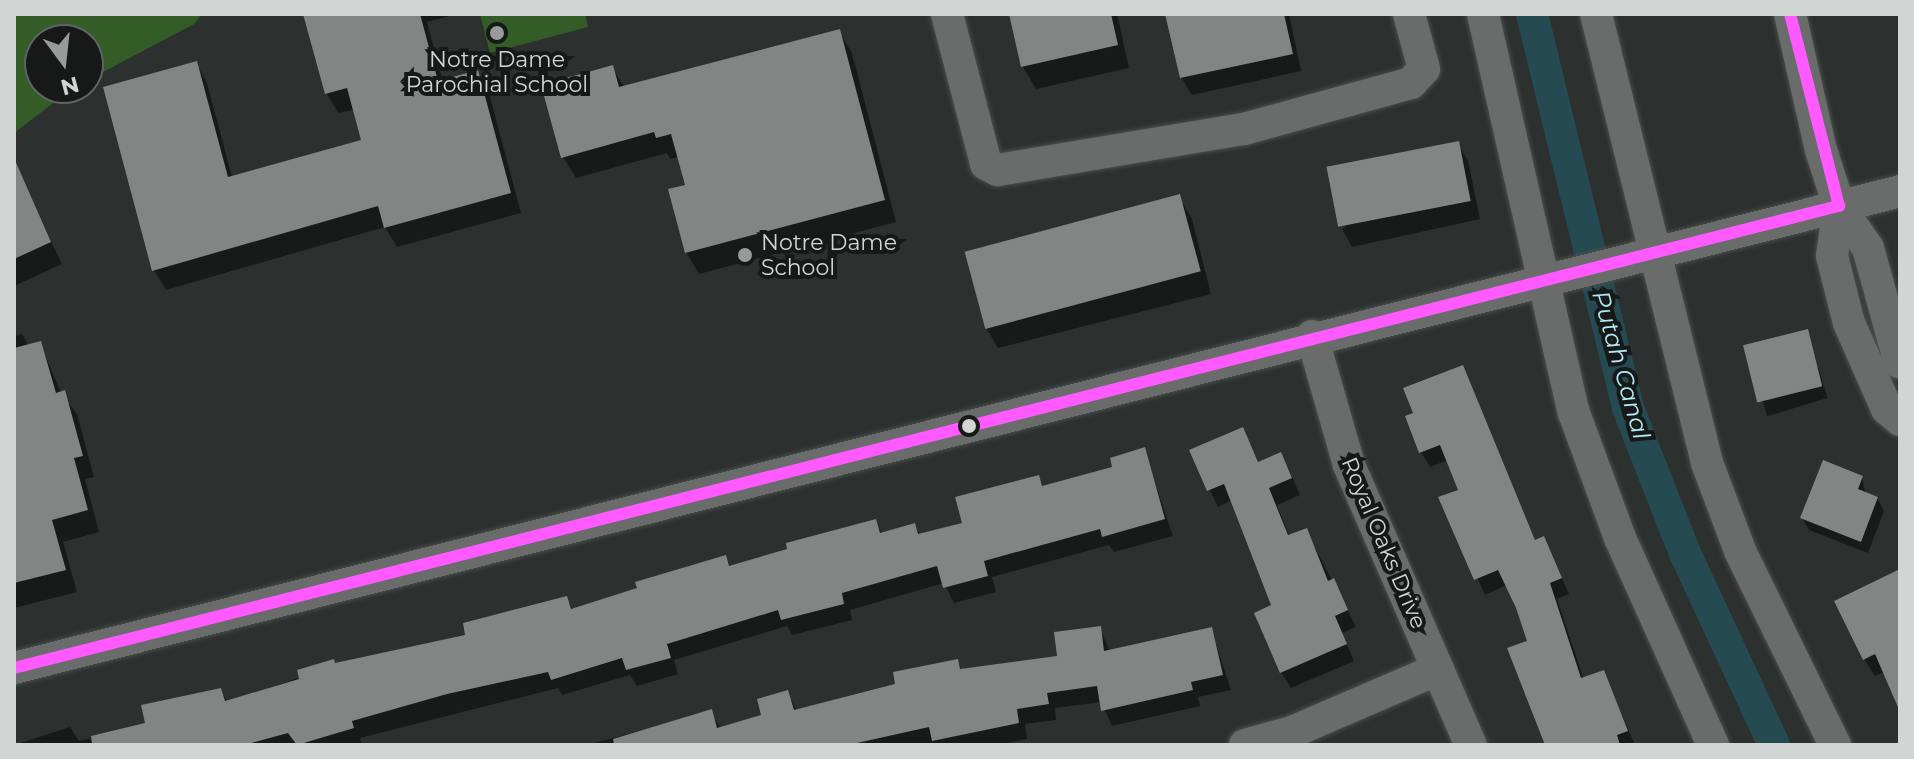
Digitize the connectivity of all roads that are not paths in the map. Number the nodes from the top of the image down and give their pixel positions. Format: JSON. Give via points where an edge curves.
{"nodes":[{"id":1,"x":947,"y":14,"type":"edge"},
{"id":2,"x":1409,"y":14,"type":"edge"},
{"id":3,"x":1483,"y":14,"type":"edge"},
{"id":4,"x":1596,"y":14,"type":"edge"},
{"id":5,"x":1790,"y":14,"type":"edge"},
{"id":6,"x":1900,"y":191,"type":"edge"},
{"id":7,"x":1839,"y":206,"type":"junction"},
{"id":8,"x":1650,"y":253,"type":"junction"},
{"id":9,"x":1545,"y":279,"type":"junction"},
{"id":10,"x":1312,"y":336,"type":"junction"},
{"id":11,"x":1900,"y":363,"type":"edge"},
{"id":12,"x":1900,"y":420,"type":"edge"},
{"id":13,"x":14,"y":668,"type":"edge"},
{"id":14,"x":1438,"y":669,"type":"junction"},
{"id":15,"x":1245,"y":745,"type":"edge"},
{"id":16,"x":1471,"y":745,"type":"edge"},
{"id":17,"x":1713,"y":745,"type":"edge"},
{"id":18,"x":1835,"y":745,"type":"edge"}],
"edges":[{"from":1,"to":2,"type":"street","via":[[986,164],[998,170],[1244,129],[1411,83],[1424,69]]},
{"from":3,"to":9,"type":"street"},
{"from":4,"to":8,"type":"street"},
{"from":5,"to":7,"type":"street"},
{"from":6,"to":7,"type":"street"},
{"from":7,"to":8,"type":"street"},
{"from":7,"to":11,"type":"street","via":[[1868,248]]},
{"from":7,"to":12,"type":"street","via":[[1832,256],[1849,323],[1887,409]]},
{"from":8,"to":9,"type":"street"},
{"from":8,"to":18,"type":"street","via":[[1707,463],[1740,551]]},
{"from":9,"to":10,"type":"street"},
{"from":9,"to":17,"type":"street","via":[[1564,371],[1594,473]]},
{"from":10,"to":13,"type":"street"},
{"from":10,"to":14,"type":"street","name":"Royal Oaks Drive","via":[[1349,465]]},
{"from":14,"to":15,"type":"street","via":[[1292,732]]},
{"from":14,"to":16,"type":"street","name":"Royal Oaks Drive"}]}
